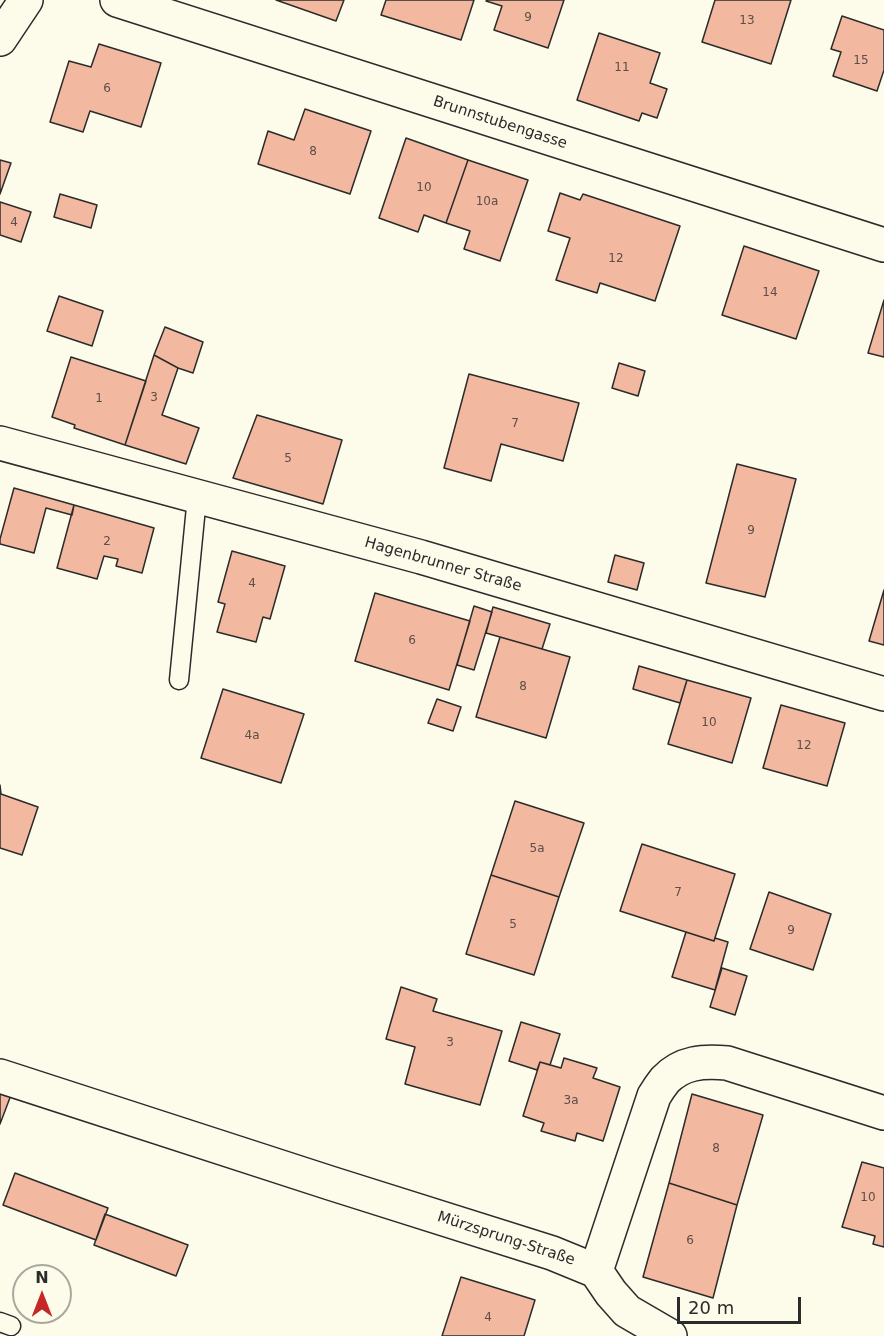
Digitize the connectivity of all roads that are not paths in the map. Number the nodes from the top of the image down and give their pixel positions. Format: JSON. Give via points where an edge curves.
{"nodes":[{"id":1,"x":26,"y":0,"type":"edge"},
{"id":2,"x":117,"y":0,"type":"edge"},
{"id":3,"x":0,"y":39,"type":"edge"},
{"id":4,"x":884,"y":245,"type":"edge"},
{"id":5,"x":0,"y":443,"type":"edge"},
{"id":6,"x":197,"y":497,"type":"junction"},
{"id":7,"x":179,"y":680,"type":"dead end"},
{"id":8,"x":884,"y":694,"type":"edge"},
{"id":9,"x":0,"y":1076,"type":"edge"},
{"id":10,"x":884,"y":1113,"type":"edge"},
{"id":11,"x":596,"y":1271,"type":"junction"},
{"id":12,"x":670,"y":1336,"type":"edge"}],
"edges":[{"from":1,"to":3,"type":"street"},
{"from":2,"to":4,"type":"street","name":"Brunnstubengasse"},
{"from":5,"to":6,"type":"street","name":"Hagenbrunner Straße"},
{"from":6,"to":7,"type":"lane"},
{"from":6,"to":8,"type":"street","name":"Hagenbrunner Straße","via":[[422,557]]},
{"from":9,"to":11,"type":"street","name":"Mürzsprung-Straße","via":[[552,1253]]},
{"from":10,"to":11,"type":"street","via":[[727,1063],[706,1061],[684,1066],[665,1080],[654,1096]]},
{"from":11,"to":12,"type":"street","via":[[627,1311]]}]}
